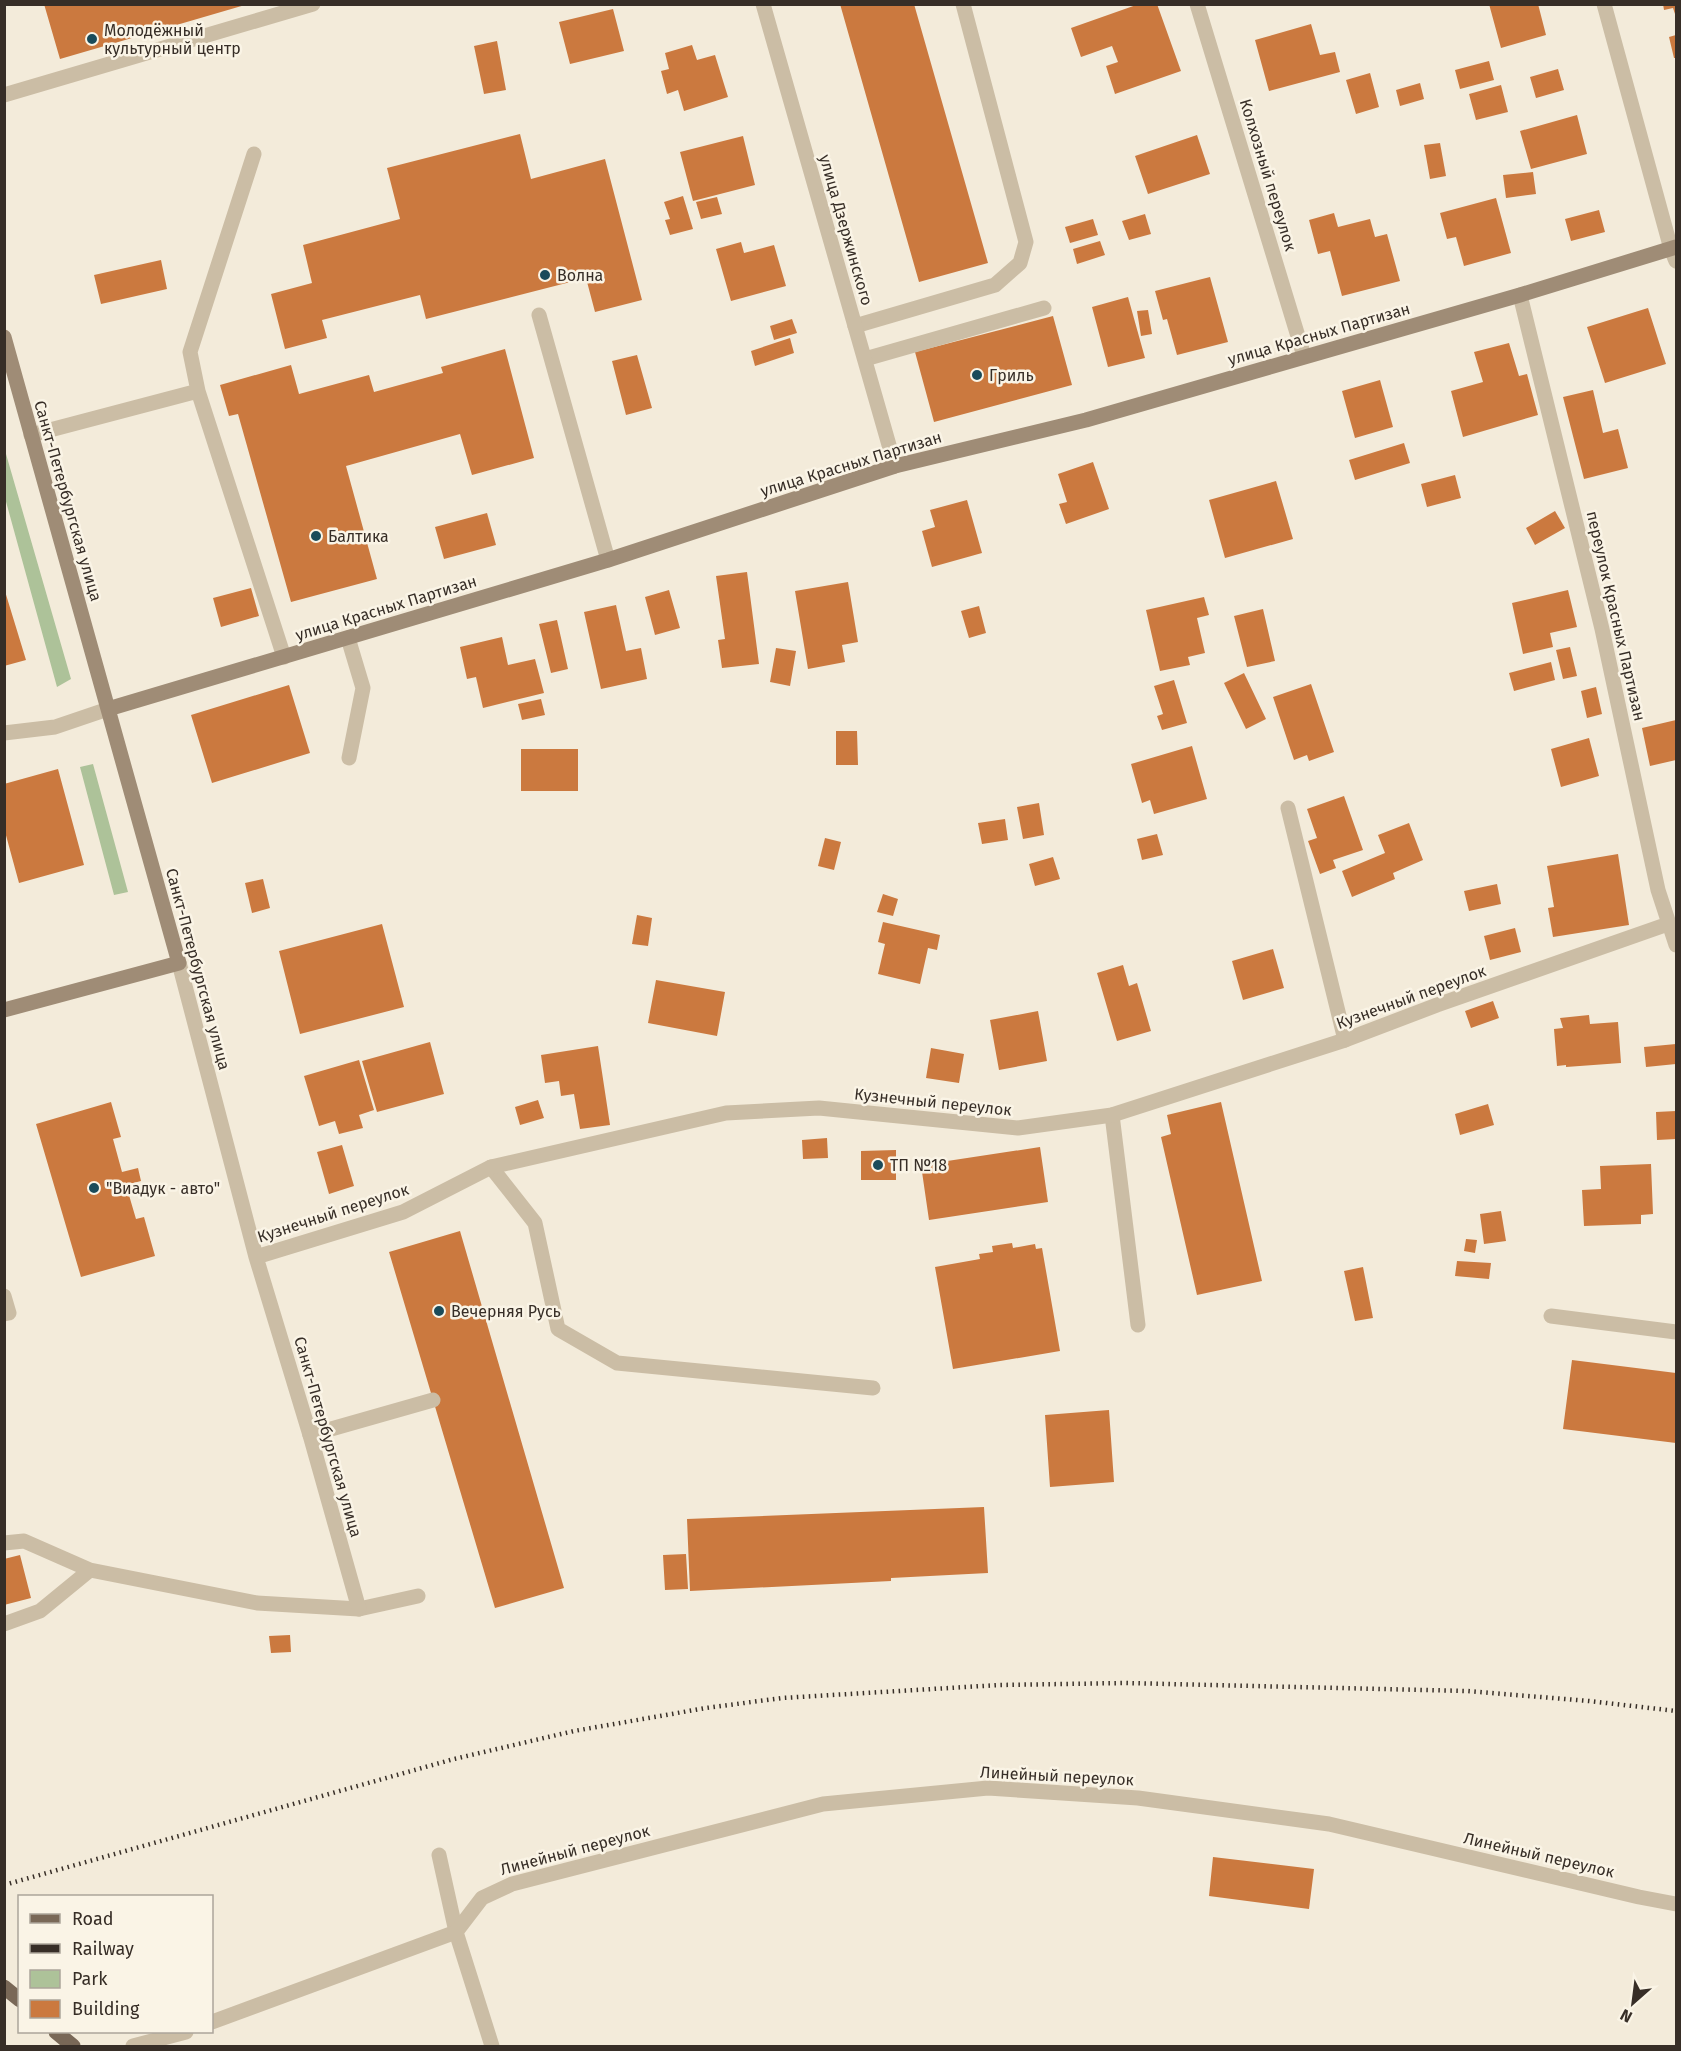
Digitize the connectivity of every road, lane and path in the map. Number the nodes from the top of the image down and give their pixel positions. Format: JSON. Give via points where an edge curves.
{"nodes":[{"id":1,"x":313,"y":4,"type":"edge"},
{"id":2,"x":763,"y":4,"type":"edge"},
{"id":3,"x":963,"y":4,"type":"edge"},
{"id":4,"x":1197,"y":4,"type":"edge"},
{"id":5,"x":1604,"y":4,"type":"edge"},
{"id":6,"x":6,"y":90,"type":"edge"},
{"id":7,"x":254,"y":154,"type":"dead end"},
{"id":8,"x":1675,"y":252,"type":"edge"},
{"id":9,"x":1520,"y":295,"type":"junction"},
{"id":10,"x":1044,"y":308,"type":"dead end"},
{"id":11,"x":539,"y":315,"type":"dead end"},
{"id":12,"x":855,"y":326,"type":"junction"},
{"id":13,"x":4,"y":337,"type":"edge"},
{"id":14,"x":1304,"y":356,"type":"junction"},
{"id":15,"x":865,"y":359,"type":"junction"},
{"id":16,"x":198,"y":390,"type":"junction"},
{"id":17,"x":31,"y":435,"type":"junction"},
{"id":18,"x":896,"y":466,"type":"junction"},
{"id":19,"x":608,"y":560,"type":"junction"},
{"id":20,"x":348,"y":638,"type":"junction"},
{"id":21,"x":284,"y":657,"type":"junction"},
{"id":22,"x":108,"y":709,"type":"junction"},
{"id":23,"x":4,"y":733,"type":"edge"},
{"id":24,"x":349,"y":758,"type":"dead end"},
{"id":25,"x":1288,"y":808,"type":"dead end"},
{"id":26,"x":1668,"y":924,"type":"junction"},
{"id":27,"x":1677,"y":945,"type":"edge"},
{"id":28,"x":179,"y":963,"type":"junction"},
{"id":29,"x":4,"y":1010,"type":"edge"},
{"id":30,"x":1346,"y":1040,"type":"junction"},
{"id":31,"x":1112,"y":1115,"type":"junction"},
{"id":32,"x":491,"y":1167,"type":"junction"},
{"id":33,"x":256,"y":1257,"type":"junction"},
{"id":34,"x":4,"y":1296,"type":"edge"},
{"id":35,"x":4,"y":1314,"type":"edge"},
{"id":36,"x":1551,"y":1316,"type":"dead end"},
{"id":37,"x":1138,"y":1325,"type":"dead end"},
{"id":38,"x":1677,"y":1332,"type":"edge"},
{"id":39,"x":873,"y":1388,"type":"dead end"},
{"id":40,"x":433,"y":1400,"type":"dead end"},
{"id":41,"x":310,"y":1435,"type":"junction"},
{"id":42,"x":4,"y":1542,"type":"edge"},
{"id":43,"x":90,"y":1570,"type":"junction"},
{"id":44,"x":418,"y":1596,"type":"dead end"},
{"id":45,"x":358,"y":1609,"type":"junction"},
{"id":46,"x":4,"y":1624,"type":"edge"},
{"id":47,"x":439,"y":1855,"type":"dead end"},
{"id":48,"x":1677,"y":1904,"type":"edge"},
{"id":49,"x":456,"y":1932,"type":"junction"},
{"id":50,"x":4,"y":1987,"type":"edge"},
{"id":51,"x":18,"y":1998,"type":"edge"},
{"id":52,"x":213,"y":2022,"type":"edge"},
{"id":53,"x":58,"y":2033,"type":"edge"},
{"id":54,"x":179,"y":2033,"type":"edge"},
{"id":55,"x":73,"y":2046,"type":"edge"},
{"id":56,"x":133,"y":2046,"type":"edge"},
{"id":57,"x":492,"y":2046,"type":"edge"}],
"edges":[{"from":1,"to":6,"type":"street"},
{"from":2,"to":12,"type":"street","name":"улица Дзержинского"},
{"from":3,"to":12,"type":"street","via":[[1026,242],[1020,263],[995,285]]},
{"from":4,"to":14,"type":"street","name":"Колхозный переулок"},
{"from":5,"to":8,"type":"street"},
{"from":7,"to":16,"type":"street","via":[[189,352]]},
{"from":8,"to":9,"type":"street","name":"улица Красных Партизан"},
{"from":9,"to":14,"type":"street","name":"улица Красных Партизан"},
{"from":9,"to":26,"type":"street","name":"переулок Красных Партизан","via":[[1602,629]]},
{"from":10,"to":15,"type":"street"},
{"from":11,"to":19,"type":"street"},
{"from":12,"to":15,"type":"street","name":"улица Дзержинского"},
{"from":13,"to":17,"type":"street","name":"Санкт-Петербургская улица"},
{"from":14,"to":18,"type":"street","name":"улица Красных Партизан","via":[[1086,420]]},
{"from":15,"to":18,"type":"street","name":"улица Дзержинского"},
{"from":16,"to":17,"type":"street"},
{"from":16,"to":21,"type":"street"},
{"from":17,"to":22,"type":"street","name":"Санкт-Петербургская улица"},
{"from":18,"to":19,"type":"street","name":"улица Красных Партизан"},
{"from":19,"to":20,"type":"street","name":"улица Красных Партизан"},
{"from":20,"to":21,"type":"street","name":"улица Красных Партизан"},
{"from":20,"to":24,"type":"street","via":[[363,688]]},
{"from":21,"to":22,"type":"street","name":"улица Красных Партизан"},
{"from":22,"to":23,"type":"street","via":[[55,727]]},
{"from":22,"to":28,"type":"street","name":"Санкт-Петербургская улица"},
{"from":25,"to":30,"type":"street"},
{"from":26,"to":27,"type":"street","name":"переулок Красных Партизан"},
{"from":26,"to":30,"type":"street","name":"Кузнечный переулок"},
{"from":28,"to":29,"type":"street"},
{"from":28,"to":33,"type":"street","name":"Санкт-Петербургская улица"},
{"from":30,"to":31,"type":"street","name":"Кузнечный переулок"},
{"from":31,"to":32,"type":"street","name":"Кузнечный переулок","via":[[1018,1128],[819,1108],[726,1113]]},
{"from":31,"to":37,"type":"street"},
{"from":32,"to":33,"type":"street","name":"Кузнечный переулок","via":[[403,1212]]},
{"from":32,"to":39,"type":"street","via":[[535,1223],[558,1329],[608,1358],[618,1363]]},
{"from":33,"to":41,"type":"street","name":"Санкт-Петербургская улица"},
{"from":34,"to":35,"type":"street","via":[[9,1313]]},
{"from":36,"to":38,"type":"street"},
{"from":40,"to":41,"type":"street"},
{"from":41,"to":45,"type":"street","name":"Санкт-Петербургская улица"},
{"from":42,"to":43,"type":"street","via":[[24,1541]]},
{"from":43,"to":45,"type":"street","via":[[258,1603]]},
{"from":43,"to":46,"type":"street","via":[[40,1611]]},
{"from":44,"to":45,"type":"street"},
{"from":47,"to":49,"type":"street"},
{"from":48,"to":49,"type":"street","name":"Линейный переулок","via":[[1329,1824],[1138,1798],[988,1788],[823,1804],[512,1884],[482,1898]]},
{"from":49,"to":52,"type":"street"},
{"from":49,"to":57,"type":"street"},
{"from":50,"to":51,"type":"main road"},
{"from":53,"to":55,"type":"main road"},
{"from":54,"to":56,"type":"street"}]}
